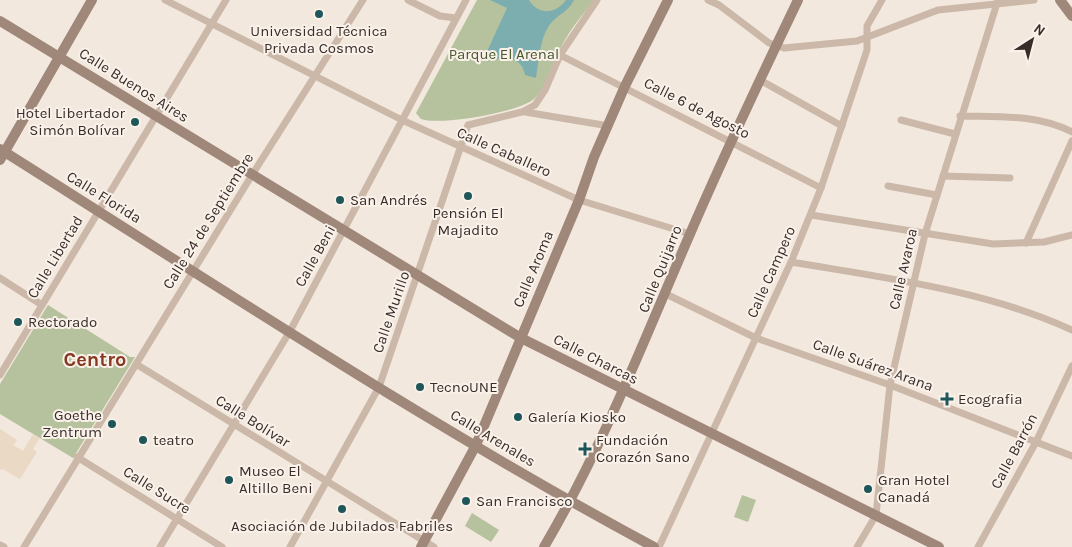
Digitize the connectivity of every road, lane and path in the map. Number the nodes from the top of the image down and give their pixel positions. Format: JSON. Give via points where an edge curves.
{"nodes":[{"id":1,"x":92,"y":0,"type":"edge"},
{"id":2,"x":165,"y":0,"type":"edge"},
{"id":3,"x":226,"y":0,"type":"edge"},
{"id":4,"x":363,"y":0,"type":"edge"},
{"id":5,"x":408,"y":0,"type":"edge"},
{"id":6,"x":466,"y":0,"type":"edge"},
{"id":7,"x":598,"y":0,"type":"edge"},
{"id":8,"x":668,"y":0,"type":"edge"},
{"id":9,"x":708,"y":0,"type":"edge"},
{"id":10,"x":798,"y":0,"type":"edge"},
{"id":11,"x":882,"y":0,"type":"edge"},
{"id":12,"x":1034,"y":0,"type":"edge"},
{"id":13,"x":1060,"y":0,"type":"edge"},
{"id":14,"x":997,"y":2,"type":"edge"},
{"id":15,"x":1072,"y":16,"type":"edge"},
{"id":16,"x":456,"y":18,"type":"junction"},
{"id":17,"x":0,"y":21,"type":"edge"},
{"id":18,"x":212,"y":23,"type":"junction"},
{"id":19,"x":868,"y":38,"type":"junction"},
{"id":20,"x":776,"y":46,"type":"junction"},
{"id":21,"x":560,"y":54,"type":"junction"},
{"id":22,"x":60,"y":57,"type":"junction"},
{"id":23,"x":315,"y":75,"type":"junction"},
{"id":24,"x":760,"y":80,"type":"junction"},
{"id":25,"x":625,"y":86,"type":"junction"},
{"id":26,"x":522,"y":112,"type":"junction"},
{"id":27,"x":156,"y":116,"type":"junction"},
{"id":28,"x":960,"y":116,"type":"junction"},
{"id":29,"x":402,"y":120,"type":"junction"},
{"id":30,"x":901,"y":120,"type":"dead end"},
{"id":31,"x":609,"y":126,"type":"junction"},
{"id":32,"x":842,"y":126,"type":"junction"},
{"id":33,"x":1072,"y":132,"type":"edge"},
{"id":34,"x":955,"y":134,"type":"junction"},
{"id":35,"x":1072,"y":140,"type":"edge"},
{"id":36,"x":731,"y":141,"type":"junction"},
{"id":37,"x":462,"y":148,"type":"junction"},
{"id":38,"x":2,"y":154,"type":"edge"},
{"id":39,"x":252,"y":175,"type":"junction"},
{"id":40,"x":942,"y":176,"type":"junction"},
{"id":41,"x":1010,"y":178,"type":"dead end"},
{"id":42,"x":888,"y":186,"type":"dead end"},
{"id":43,"x":821,"y":188,"type":"junction"},
{"id":44,"x":936,"y":195,"type":"junction"},
{"id":45,"x":578,"y":200,"type":"junction"},
{"id":46,"x":98,"y":212,"type":"junction"},
{"id":47,"x":811,"y":215,"type":"junction"},
{"id":48,"x":344,"y":232,"type":"junction"},
{"id":49,"x":690,"y":234,"type":"junction"},
{"id":50,"x":925,"y":234,"type":"junction"},
{"id":51,"x":1072,"y":235,"type":"edge"},
{"id":52,"x":1026,"y":243,"type":"junction"},
{"id":53,"x":791,"y":262,"type":"junction"},
{"id":54,"x":193,"y":271,"type":"junction"},
{"id":55,"x":419,"y":276,"type":"junction"},
{"id":56,"x":0,"y":278,"type":"edge"},
{"id":57,"x":913,"y":283,"type":"junction"},
{"id":58,"x":666,"y":294,"type":"junction"},
{"id":59,"x":42,"y":305,"type":"junction"},
{"id":60,"x":1072,"y":330,"type":"edge"},
{"id":61,"x":290,"y":331,"type":"junction"},
{"id":62,"x":521,"y":338,"type":"junction"},
{"id":63,"x":756,"y":338,"type":"junction"},
{"id":64,"x":136,"y":364,"type":"junction"},
{"id":65,"x":1072,"y":366,"type":"edge"},
{"id":66,"x":0,"y":375,"type":"edge"},
{"id":67,"x":890,"y":385,"type":"junction"},
{"id":68,"x":379,"y":387,"type":"junction"},
{"id":69,"x":624,"y":391,"type":"junction"},
{"id":70,"x":232,"y":424,"type":"junction"},
{"id":71,"x":712,"y":434,"type":"junction"},
{"id":72,"x":1036,"y":442,"type":"junction"},
{"id":73,"x":476,"y":445,"type":"junction"},
{"id":74,"x":1072,"y":456,"type":"edge"},
{"id":75,"x":77,"y":457,"type":"junction"},
{"id":76,"x":326,"y":482,"type":"junction"},
{"id":77,"x":570,"y":502,"type":"junction"},
{"id":78,"x":876,"y":515,"type":"junction"},
{"id":79,"x":177,"y":519,"type":"junction"},
{"id":80,"x":422,"y":544,"type":"edge"},
{"id":81,"x":0,"y":545,"type":"edge"},
{"id":82,"x":4,"y":547,"type":"edge"},
{"id":83,"x":24,"y":547,"type":"edge"},
{"id":84,"x":160,"y":547,"type":"edge"},
{"id":85,"x":222,"y":547,"type":"edge"},
{"id":86,"x":290,"y":547,"type":"edge"},
{"id":87,"x":434,"y":547,"type":"edge"},
{"id":88,"x":544,"y":547,"type":"edge"},
{"id":89,"x":654,"y":547,"type":"edge"},
{"id":90,"x":659,"y":547,"type":"edge"},
{"id":91,"x":857,"y":547,"type":"edge"},
{"id":92,"x":939,"y":547,"type":"edge"},
{"id":93,"x":978,"y":547,"type":"edge"}],
"edges":[{"from":1,"to":22,"type":"street"},
{"from":2,"to":18,"type":"street","name":"Calle Caballero"},
{"from":3,"to":18,"type":"street","name":"Calle Libertad"},
{"from":4,"to":23,"type":"street","name":"Calle 24 de Septiembre"},
{"from":5,"to":16,"type":"street","via":[[440,16]]},
{"from":6,"to":16,"type":"street","name":"Calle Beni"},
{"from":7,"to":21,"type":"street","name":"Calle Murillo"},
{"from":8,"to":25,"type":"street","name":"Calle Aroma"},
{"from":9,"to":20,"type":"street"},
{"from":10,"to":20,"type":"street","name":"Calle Quijarro"},
{"from":11,"to":19,"type":"street","name":"Calle Campero","via":[[867,26]]},
{"from":12,"to":14,"type":"street"},
{"from":13,"to":15,"type":"street"},
{"from":14,"to":19,"type":"street","via":[[938,10]]},
{"from":14,"to":28,"type":"street","name":"Calle Avaroa"},
{"from":16,"to":29,"type":"street","name":"Calle Beni"},
{"from":17,"to":22,"type":"street","name":"Calle Buenos Aires"},
{"from":18,"to":23,"type":"street","name":"Calle Caballero"},
{"from":18,"to":27,"type":"street","name":"Calle Libertad"},
{"from":19,"to":20,"type":"street"},
{"from":19,"to":32,"type":"street","name":"Calle Campero"},
{"from":20,"to":24,"type":"street","name":"Calle Quijarro"},
{"from":21,"to":25,"type":"street","name":"Calle 6 de Agosto"},
{"from":21,"to":26,"type":"street","name":"Calle Murillo","via":[[539,100]]},
{"from":22,"to":27,"type":"street","name":"Calle Buenos Aires"},
{"from":22,"to":38,"type":"street"},
{"from":23,"to":29,"type":"street","name":"Calle Caballero"},
{"from":23,"to":39,"type":"street","name":"Calle 24 de Septiembre"},
{"from":24,"to":32,"type":"street"},
{"from":24,"to":36,"type":"street","name":"Calle Quijarro"},
{"from":25,"to":31,"type":"street","name":"Calle Aroma"},
{"from":25,"to":36,"type":"street","name":"Calle 6 de Agosto"},
{"from":26,"to":31,"type":"street","name":"Calle Murillo"},
{"from":26,"to":37,"type":"street","name":"Calle Murillo","via":[[468,125]]},
{"from":27,"to":39,"type":"street","name":"Calle Buenos Aires"},
{"from":27,"to":46,"type":"street","name":"Calle Libertad"},
{"from":28,"to":33,"type":"street","via":[[1032,118],[1053,122]]},
{"from":28,"to":34,"type":"street","name":"Calle Avaroa"},
{"from":29,"to":37,"type":"street","name":"Calle Caballero"},
{"from":29,"to":48,"type":"street","name":"Calle Beni"},
{"from":30,"to":34,"type":"street"},
{"from":31,"to":45,"type":"street","name":"Calle Aroma"},
{"from":32,"to":43,"type":"street","name":"Calle Campero"},
{"from":34,"to":40,"type":"street","name":"Calle Avaroa"},
{"from":35,"to":52,"type":"street"},
{"from":36,"to":43,"type":"street","name":"Calle 6 de Agosto"},
{"from":36,"to":49,"type":"street","name":"Calle Quijarro"},
{"from":37,"to":45,"type":"street","name":"Calle Caballero"},
{"from":37,"to":55,"type":"street","name":"Calle Murillo"},
{"from":38,"to":46,"type":"street","name":"Calle Florida"},
{"from":39,"to":48,"type":"street","name":"Calle Charcas"},
{"from":39,"to":54,"type":"street","name":"Calle 24 de Septiembre"},
{"from":40,"to":41,"type":"street"},
{"from":40,"to":44,"type":"street","name":"Calle Avaroa"},
{"from":42,"to":44,"type":"street"},
{"from":43,"to":47,"type":"street","name":"Calle Campero"},
{"from":44,"to":50,"type":"street","name":"Calle Avaroa"},
{"from":45,"to":49,"type":"street","name":"Calle Caballero"},
{"from":45,"to":62,"type":"street","name":"Calle Aroma"},
{"from":46,"to":54,"type":"street","name":"Calle Florida"},
{"from":46,"to":59,"type":"street","name":"Calle Libertad"},
{"from":47,"to":50,"type":"street"},
{"from":47,"to":53,"type":"street","name":"Calle Campero"},
{"from":48,"to":55,"type":"street","name":"Calle Charcas"},
{"from":48,"to":61,"type":"street","name":"Calle Beni"},
{"from":49,"to":58,"type":"street","name":"Calle Quijarro"},
{"from":50,"to":52,"type":"street","via":[[993,244]]},
{"from":50,"to":57,"type":"street","name":"Calle Avaroa"},
{"from":51,"to":52,"type":"street"},
{"from":53,"to":57,"type":"street"},
{"from":53,"to":63,"type":"street","name":"Calle Campero"},
{"from":54,"to":61,"type":"street","name":"Calle Arenales"},
{"from":54,"to":64,"type":"street","name":"Calle 24 de Septiembre"},
{"from":55,"to":62,"type":"street","name":"Calle Charcas"},
{"from":55,"to":68,"type":"street","name":"Calle Murillo"},
{"from":56,"to":59,"type":"street"},
{"from":57,"to":60,"type":"street","via":[[1036,314]]},
{"from":57,"to":67,"type":"street","name":"Calle Avaroa"},
{"from":58,"to":63,"type":"street","name":"Calle Suárez Arana"},
{"from":58,"to":69,"type":"street","name":"Calle Quijarro"},
{"from":59,"to":66,"type":"street","name":"Calle Libertad"},
{"from":61,"to":68,"type":"street","name":"Calle Arenales"},
{"from":61,"to":70,"type":"street","name":"Calle Beni"},
{"from":62,"to":69,"type":"street","name":"Calle Charcas"},
{"from":62,"to":73,"type":"street","name":"Calle Aroma"},
{"from":63,"to":67,"type":"street","name":"Calle Suárez Arana"},
{"from":63,"to":71,"type":"street","name":"Calle Campero"},
{"from":64,"to":70,"type":"street","name":"Calle Bolívar"},
{"from":64,"to":75,"type":"street","name":"Calle 24 de Septiembre"},
{"from":65,"to":72,"type":"street","name":"Calle Barrón"},
{"from":67,"to":72,"type":"street","name":"Calle Suárez Arana"},
{"from":67,"to":78,"type":"street","name":"Calle Avaroa"},
{"from":68,"to":73,"type":"street","name":"Calle Arenales"},
{"from":68,"to":76,"type":"street","name":"Calle Murillo"},
{"from":69,"to":71,"type":"street","name":"Calle Charcas"},
{"from":69,"to":77,"type":"street","name":"Calle Quijarro"},
{"from":70,"to":76,"type":"street","name":"Calle Bolívar"},
{"from":70,"to":79,"type":"street","name":"Calle Beni"},
{"from":71,"to":78,"type":"street","name":"Calle Charcas"},
{"from":71,"to":90,"type":"street","name":"Calle Campero"},
{"from":72,"to":74,"type":"street","name":"Calle Suárez Arana"},
{"from":72,"to":93,"type":"street","name":"Calle Barrón"},
{"from":73,"to":77,"type":"street","name":"Calle Arenales"},
{"from":73,"to":80,"type":"street","name":"Calle Aroma"},
{"from":75,"to":79,"type":"street","name":"Calle Sucre"},
{"from":75,"to":83,"type":"street","name":"Calle 24 de Septiembre"},
{"from":76,"to":80,"type":"street","name":"Calle Bolívar"},
{"from":76,"to":86,"type":"street","name":"Calle Murillo"},
{"from":77,"to":88,"type":"street","name":"Calle Quijarro"},
{"from":77,"to":89,"type":"street","name":"Calle Arenales"},
{"from":78,"to":91,"type":"street","name":"Calle Avaroa"},
{"from":78,"to":92,"type":"street","name":"Calle Charcas"},
{"from":79,"to":84,"type":"street","name":"Calle Beni"},
{"from":79,"to":85,"type":"street","name":"Calle Sucre"},
{"from":80,"to":87,"type":"street","name":"Calle Bolívar"},
{"from":81,"to":82,"type":"street"}]}
